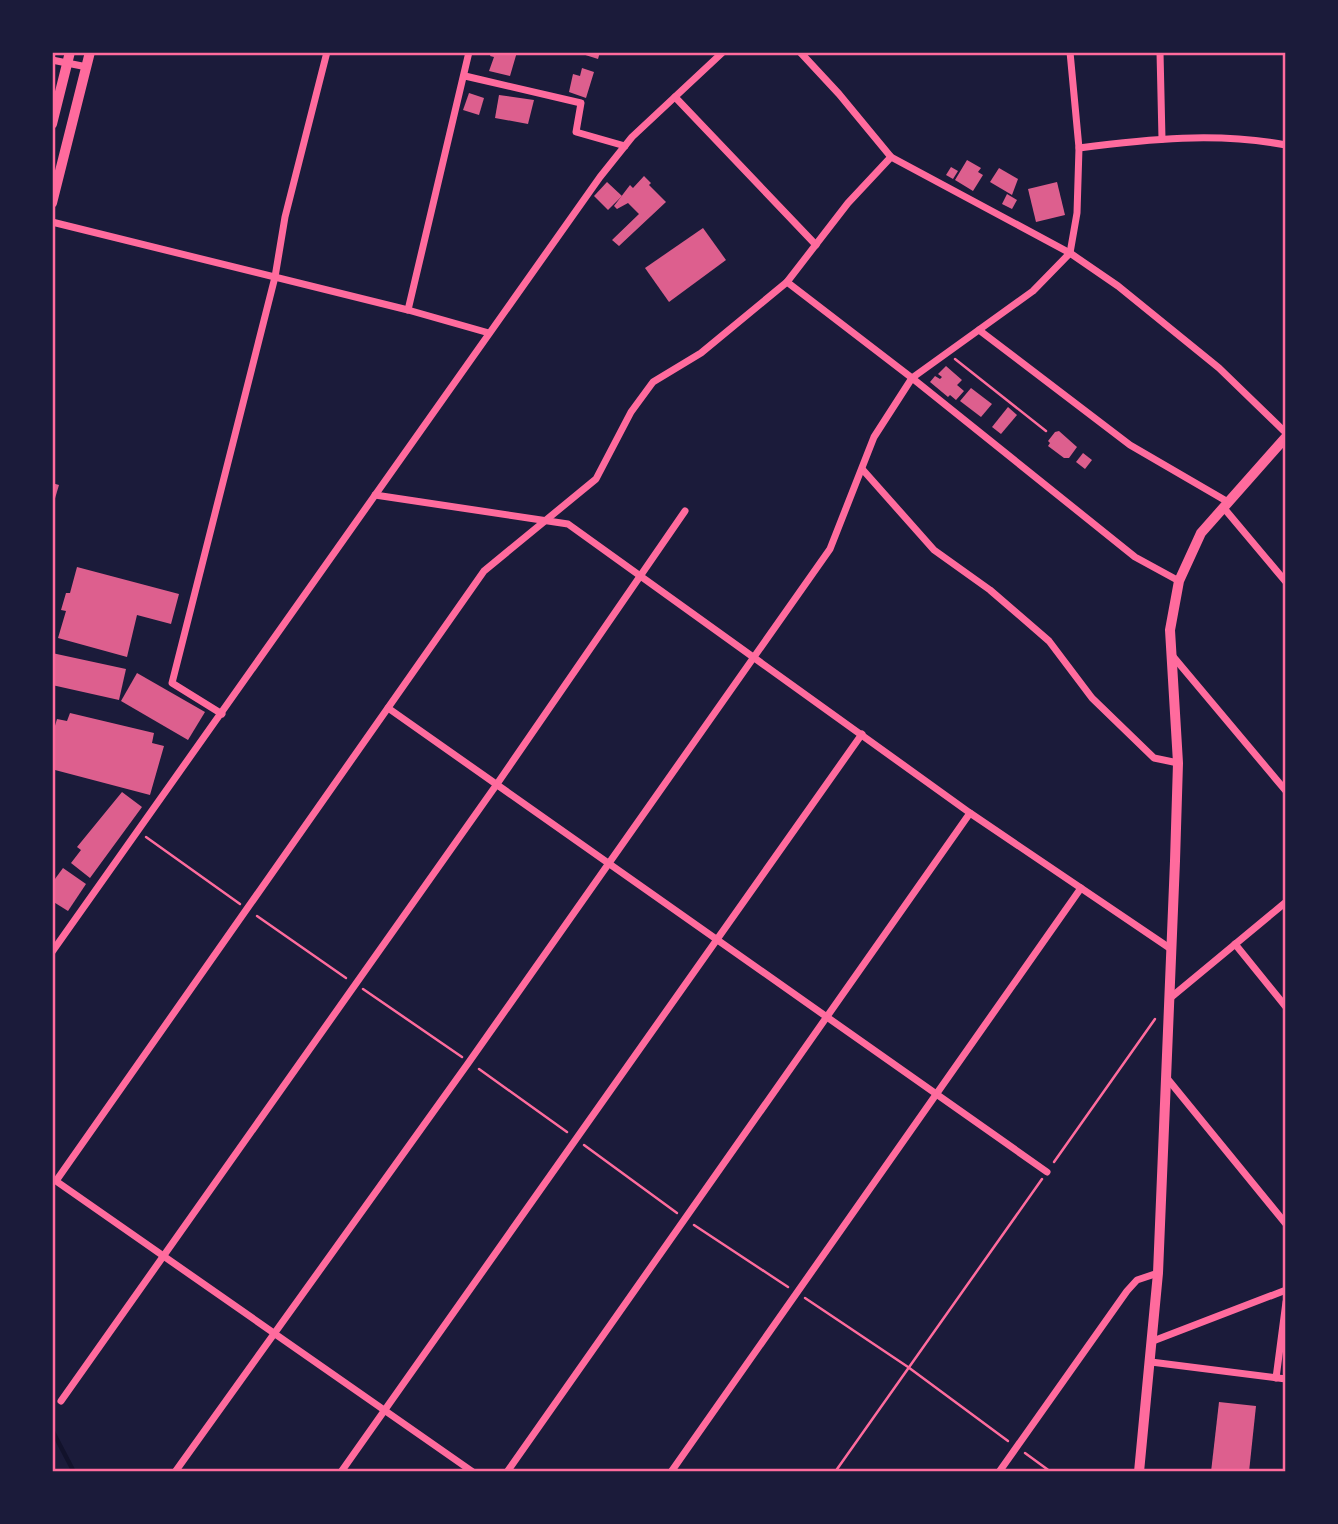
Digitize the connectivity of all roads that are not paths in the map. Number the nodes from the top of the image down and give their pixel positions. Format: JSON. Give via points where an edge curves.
{"nodes":[{"id":1,"x":90,"y":52,"type":"edge"},
{"id":2,"x":327,"y":52,"type":"edge"},
{"id":3,"x":469,"y":52,"type":"edge"},
{"id":4,"x":723,"y":52,"type":"edge"},
{"id":5,"x":800,"y":52,"type":"edge"},
{"id":6,"x":1070,"y":52,"type":"edge"},
{"id":7,"x":1160,"y":52,"type":"edge"},
{"id":8,"x":69,"y":58,"type":"edge"},
{"id":9,"x":52,"y":60,"type":"edge"},
{"id":10,"x":87,"y":67,"type":"junction"},
{"id":11,"x":465,"y":76,"type":"junction"},
{"id":12,"x":675,"y":97,"type":"junction"},
{"id":13,"x":52,"y":124,"type":"edge"},
{"id":14,"x":1162,"y":139,"type":"junction"},
{"id":15,"x":1286,"y":145,"type":"edge"},
{"id":16,"x":625,"y":146,"type":"junction"},
{"id":17,"x":1079,"y":148,"type":"junction"},
{"id":18,"x":891,"y":157,"type":"junction"},
{"id":19,"x":52,"y":204,"type":"edge"},
{"id":20,"x":52,"y":222,"type":"edge"},
{"id":21,"x":816,"y":245,"type":"junction"},
{"id":22,"x":1070,"y":253,"type":"junction"},
{"id":23,"x":275,"y":277,"type":"junction"},
{"id":24,"x":787,"y":282,"type":"junction"},
{"id":25,"x":408,"y":310,"type":"junction"},
{"id":26,"x":979,"y":330,"type":"junction"},
{"id":27,"x":489,"y":333,"type":"junction"},
{"id":28,"x":912,"y":378,"type":"junction"},
{"id":29,"x":1286,"y":435,"type":"edge"},
{"id":30,"x":863,"y":470,"type":"junction"},
{"id":31,"x":375,"y":495,"type":"junction"},
{"id":32,"x":1226,"y":505,"type":"junction"},
{"id":33,"x":685,"y":511,"type":"dead end"},
{"id":34,"x":551,"y":519,"type":"junction"},
{"id":35,"x":642,"y":576,"type":"junction"},
{"id":36,"x":1180,"y":581,"type":"junction"},
{"id":37,"x":1286,"y":582,"type":"edge"},
{"id":38,"x":1170,"y":654,"type":"junction"},
{"id":39,"x":755,"y":657,"type":"junction"},
{"id":40,"x":388,"y":708,"type":"junction"},
{"id":41,"x":222,"y":714,"type":"junction"},
{"id":42,"x":862,"y":734,"type":"junction"},
{"id":43,"x":1178,"y":763,"type":"junction"},
{"id":44,"x":497,"y":784,"type":"junction"},
{"id":45,"x":1286,"y":791,"type":"edge"},
{"id":46,"x":970,"y":813,"type":"junction"},
{"id":47,"x":610,"y":863,"type":"junction"},
{"id":48,"x":1081,"y":888,"type":"junction"},
{"id":49,"x":1286,"y":902,"type":"edge"},
{"id":50,"x":717,"y":939,"type":"junction"},
{"id":51,"x":1236,"y":944,"type":"junction"},
{"id":52,"x":1171,"y":949,"type":"junction"},
{"id":53,"x":52,"y":952,"type":"edge"},
{"id":54,"x":1170,"y":999,"type":"junction"},
{"id":55,"x":1286,"y":1007,"type":"edge"},
{"id":56,"x":827,"y":1017,"type":"junction"},
{"id":57,"x":1166,"y":1077,"type":"junction"},
{"id":58,"x":937,"y":1093,"type":"junction"},
{"id":59,"x":1046,"y":1172,"type":"road end"},
{"id":60,"x":1286,"y":1224,"type":"edge"},
{"id":61,"x":164,"y":1258,"type":"junction"},
{"id":62,"x":1158,"y":1273,"type":"junction"},
{"id":63,"x":1286,"y":1290,"type":"edge"},
{"id":64,"x":1286,"y":1302,"type":"edge"},
{"id":65,"x":272,"y":1334,"type":"junction"},
{"id":66,"x":1153,"y":1341,"type":"junction"},
{"id":67,"x":1151,"y":1362,"type":"junction"},
{"id":68,"x":1276,"y":1378,"type":"junction"},
{"id":69,"x":1286,"y":1379,"type":"edge"},
{"id":70,"x":61,"y":1401,"type":"dead end"},
{"id":71,"x":384,"y":1412,"type":"junction"},
{"id":72,"x":175,"y":1472,"type":"edge"},
{"id":73,"x":341,"y":1472,"type":"edge"},
{"id":74,"x":473,"y":1472,"type":"edge"},
{"id":75,"x":507,"y":1472,"type":"edge"},
{"id":76,"x":671,"y":1472,"type":"edge"},
{"id":77,"x":999,"y":1472,"type":"edge"},
{"id":78,"x":1139,"y":1472,"type":"edge"}],
"edges":[{"from":1,"to":10,"type":"street"},
{"from":2,"to":23,"type":"street","via":[[285,217]]},
{"from":3,"to":11,"type":"street"},
{"from":4,"to":12,"type":"street"},
{"from":5,"to":18,"type":"street"},
{"from":6,"to":17,"type":"street"},
{"from":7,"to":14,"type":"street"},
{"from":8,"to":9,"type":"street"},
{"from":8,"to":10,"type":"street"},
{"from":8,"to":13,"type":"street"},
{"from":10,"to":19,"type":"street"},
{"from":11,"to":16,"type":"street","via":[[581,103],[576,132]]},
{"from":11,"to":25,"type":"street"},
{"from":12,"to":16,"type":"street"},
{"from":12,"to":21,"type":"street"},
{"from":14,"to":15,"type":"street","via":[[1250,138]]},
{"from":14,"to":17,"type":"street"},
{"from":16,"to":27,"type":"street"},
{"from":17,"to":22,"type":"street","via":[[1077,213]]},
{"from":18,"to":21,"type":"street"},
{"from":18,"to":22,"type":"street"},
{"from":20,"to":23,"type":"street"},
{"from":21,"to":24,"type":"street"},
{"from":22,"to":26,"type":"street","via":[[1033,291]]},
{"from":22,"to":29,"type":"street","via":[[1219,368]]},
{"from":23,"to":25,"type":"street"},
{"from":23,"to":41,"type":"street","via":[[172,683]]},
{"from":24,"to":28,"type":"street"},
{"from":24,"to":34,"type":"street","via":[[701,353],[653,382],[631,412],[596,479]]},
{"from":25,"to":27,"type":"street"},
{"from":26,"to":28,"type":"street"},
{"from":26,"to":32,"type":"street","via":[[1130,445]]},
{"from":27,"to":31,"type":"street"},
{"from":28,"to":30,"type":"street","via":[[874,437]]},
{"from":28,"to":36,"type":"street","via":[[1135,557]]},
{"from":29,"to":32,"type":"street"},
{"from":30,"to":39,"type":"street","via":[[830,549]]},
{"from":30,"to":43,"type":"street","via":[[934,550],[1049,641],[1092,698],[1154,758]]},
{"from":31,"to":34,"type":"street"},
{"from":31,"to":41,"type":"street"},
{"from":32,"to":36,"type":"street","via":[[1201,533]]},
{"from":32,"to":37,"type":"street"},
{"from":33,"to":35,"type":"street"},
{"from":34,"to":35,"type":"street","via":[[568,524]]},
{"from":34,"to":40,"type":"street","via":[[484,571]]},
{"from":35,"to":39,"type":"street"},
{"from":35,"to":44,"type":"street"},
{"from":36,"to":38,"type":"street"},
{"from":38,"to":43,"type":"street"},
{"from":38,"to":45,"type":"street"},
{"from":39,"to":42,"type":"street"},
{"from":39,"to":47,"type":"street"},
{"from":40,"to":44,"type":"street"},
{"from":40,"to":61,"type":"street","via":[[56,1181]]},
{"from":41,"to":53,"type":"street"},
{"from":42,"to":46,"type":"street"},
{"from":42,"to":50,"type":"street"},
{"from":43,"to":52,"type":"street"},
{"from":44,"to":47,"type":"street"},
{"from":44,"to":61,"type":"street"},
{"from":46,"to":48,"type":"street"},
{"from":46,"to":56,"type":"street"},
{"from":47,"to":50,"type":"street"},
{"from":47,"to":65,"type":"street"},
{"from":48,"to":52,"type":"street"},
{"from":48,"to":58,"type":"street"},
{"from":49,"to":51,"type":"street"},
{"from":50,"to":56,"type":"street"},
{"from":50,"to":71,"type":"street"},
{"from":51,"to":54,"type":"street"},
{"from":51,"to":55,"type":"street"},
{"from":52,"to":54,"type":"street"},
{"from":54,"to":57,"type":"street"},
{"from":56,"to":58,"type":"street"},
{"from":56,"to":75,"type":"street"},
{"from":57,"to":60,"type":"street"},
{"from":57,"to":62,"type":"street"},
{"from":58,"to":59,"type":"street"},
{"from":58,"to":76,"type":"street"},
{"from":61,"to":65,"type":"street"},
{"from":61,"to":70,"type":"street"},
{"from":62,"to":66,"type":"street"},
{"from":62,"to":77,"type":"street","via":[[1137,1280],[1127,1291]]},
{"from":63,"to":66,"type":"street"},
{"from":64,"to":68,"type":"street"},
{"from":65,"to":71,"type":"street"},
{"from":65,"to":72,"type":"street"},
{"from":66,"to":67,"type":"street"},
{"from":67,"to":68,"type":"street"},
{"from":67,"to":78,"type":"street"},
{"from":68,"to":69,"type":"street"},
{"from":71,"to":73,"type":"street"},
{"from":71,"to":74,"type":"street"}]}
